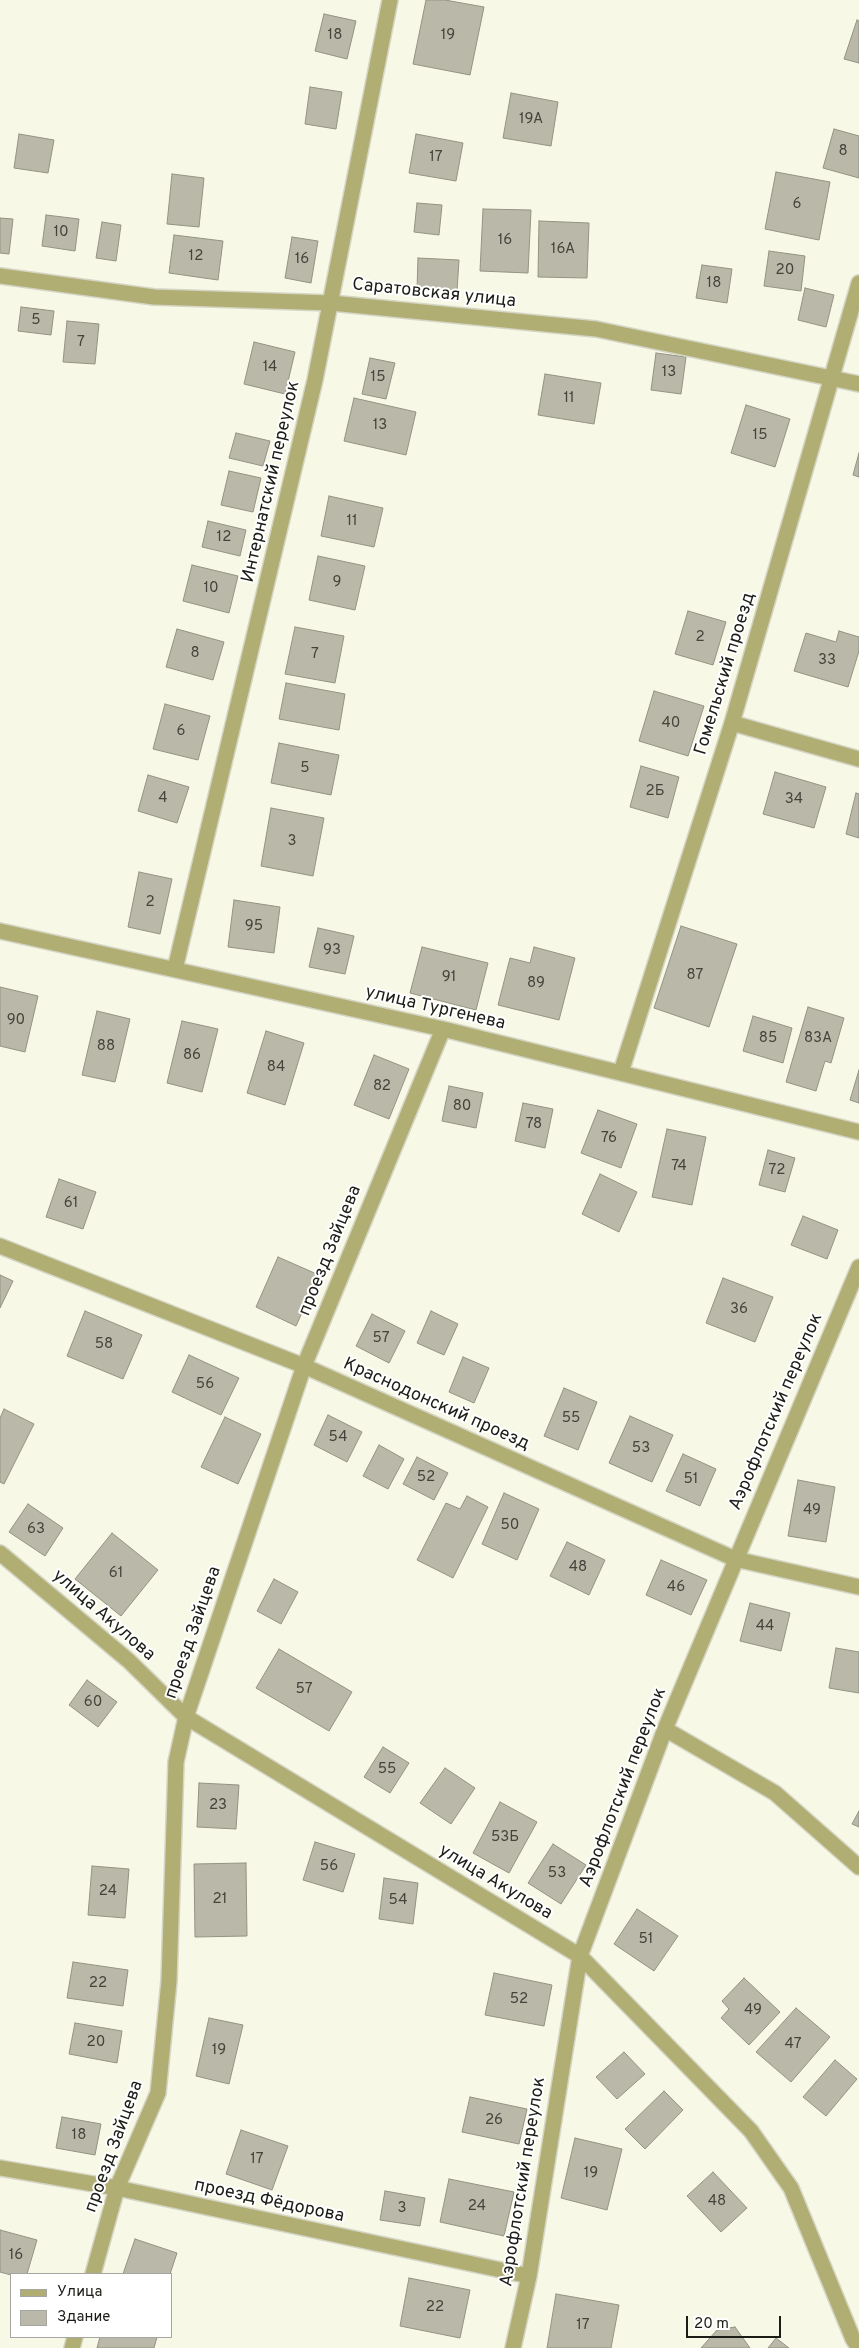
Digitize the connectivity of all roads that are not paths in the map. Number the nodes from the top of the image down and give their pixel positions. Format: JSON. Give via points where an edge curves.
{"nodes":[{"id":1,"x":390,"y":0,"type":"edge"},
{"id":2,"x":0,"y":276,"type":"edge"},
{"id":3,"x":859,"y":284,"type":"edge"},
{"id":4,"x":331,"y":303,"type":"junction"},
{"id":5,"x":832,"y":377,"type":"junction"},
{"id":6,"x":859,"y":384,"type":"edge"},
{"id":7,"x":732,"y":723,"type":"junction"},
{"id":8,"x":859,"y":758,"type":"edge"},
{"id":9,"x":0,"y":931,"type":"edge"},
{"id":10,"x":175,"y":969,"type":"junction"},
{"id":11,"x":443,"y":1029,"type":"junction"},
{"id":12,"x":621,"y":1072,"type":"junction"},
{"id":13,"x":859,"y":1132,"type":"edge"},
{"id":14,"x":0,"y":1246,"type":"edge"},
{"id":15,"x":859,"y":1267,"type":"edge"},
{"id":16,"x":304,"y":1366,"type":"junction"},
{"id":17,"x":0,"y":1553,"type":"edge"},
{"id":18,"x":735,"y":1559,"type":"junction"},
{"id":19,"x":859,"y":1586,"type":"edge"},
{"id":20,"x":186,"y":1718,"type":"junction"},
{"id":21,"x":665,"y":1729,"type":"junction"},
{"id":22,"x":859,"y":1867,"type":"edge"},
{"id":23,"x":580,"y":1956,"type":"junction"},
{"id":24,"x":0,"y":2168,"type":"edge"},
{"id":25,"x":117,"y":2188,"type":"junction"},
{"id":26,"x":93,"y":2273,"type":"edge"},
{"id":27,"x":529,"y":2276,"type":"junction"},
{"id":28,"x":513,"y":2348,"type":"edge"},
{"id":29,"x":859,"y":2348,"type":"edge"}],
"edges":[{"from":1,"to":4,"type":"street","name":"Интернатский переулок"},
{"from":2,"to":4,"type":"street","name":"Саратовская улица","via":[[154,297]]},
{"from":3,"to":5,"type":"street","name":"Гомельский проезд"},
{"from":4,"to":5,"type":"street","name":"Саратовская улица","via":[[596,329]]},
{"from":4,"to":10,"type":"street","name":"Интернатский переулок"},
{"from":5,"to":6,"type":"street","name":"Саратовская улица"},
{"from":5,"to":7,"type":"street","name":"Гомельский проезд"},
{"from":7,"to":8,"type":"street"},
{"from":7,"to":12,"type":"street","name":"Гомельский проезд"},
{"from":9,"to":10,"type":"street","name":"улица Тургенева"},
{"from":10,"to":11,"type":"street","name":"улица Тургенева"},
{"from":11,"to":12,"type":"street","name":"улица Тургенева"},
{"from":11,"to":16,"type":"street","name":"проезд Зайцева"},
{"from":12,"to":13,"type":"street","name":"улица Тургенева"},
{"from":14,"to":16,"type":"street","name":"Краснодонский проезд"},
{"from":15,"to":18,"type":"street","name":"Аэрофлотский переулок"},
{"from":16,"to":18,"type":"street","name":"Краснодонский проезд"},
{"from":16,"to":20,"type":"street","name":"проезд Зайцева"},
{"from":17,"to":20,"type":"street","name":"улица Акулова","via":[[129,1661]]},
{"from":18,"to":19,"type":"street","name":"Краснодонский проезд"},
{"from":18,"to":21,"type":"street","name":"Аэрофлотский переулок"},
{"from":20,"to":23,"type":"street","name":"улица Акулова"},
{"from":20,"to":25,"type":"street","name":"проезд Зайцева","via":[[176,1762],[169,1981],[158,2093]]},
{"from":21,"to":22,"type":"street","via":[[775,1793]]},
{"from":21,"to":23,"type":"street","name":"Аэрофлотский переулок"},
{"from":23,"to":27,"type":"street","name":"Аэрофлотский переулок"},
{"from":23,"to":29,"type":"street","name":"улица Акулова","via":[[751,2131],[791,2188]]},
{"from":24,"to":25,"type":"street","name":"проезд Фёдорова"},
{"from":25,"to":26,"type":"street","name":"проезд Зайцева"},
{"from":25,"to":27,"type":"street","name":"проезд Фёдорова"},
{"from":27,"to":28,"type":"street","name":"Аэрофлотский переулок"}]}
